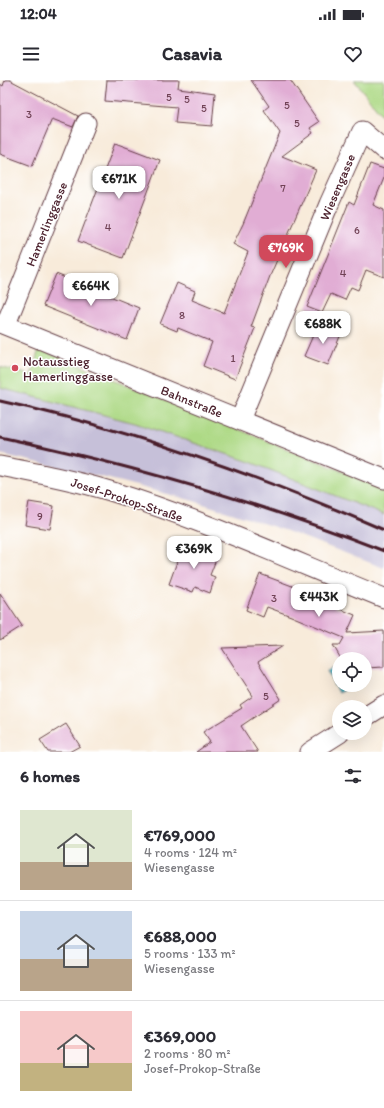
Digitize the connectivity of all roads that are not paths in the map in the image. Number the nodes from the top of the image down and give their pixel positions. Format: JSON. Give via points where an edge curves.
{"nodes":[{"id":1,"x":86,"y":123,"type":"dead end"},
{"id":2,"x":384,"y":150,"type":"edge"},
{"id":3,"x":3,"y":324,"type":"edge"},
{"id":4,"x":240,"y":420,"type":"junction"},
{"id":5,"x":0,"y":466,"type":"edge"},
{"id":6,"x":384,"y":479,"type":"edge"},
{"id":7,"x":384,"y":598,"type":"edge"},
{"id":8,"x":384,"y":705,"type":"edge"},
{"id":9,"x":372,"y":713,"type":"edge"},
{"id":10,"x":332,"y":738,"type":"edge"},
{"id":11,"x":310,"y":752,"type":"edge"}],
"edges":[{"from":1,"to":3,"type":"street","name":"Hamerlinggasse"},
{"from":2,"to":4,"type":"street","name":"Wiesengasse","via":[[362,131],[329,204]]},
{"from":3,"to":4,"type":"street","name":"Bahnstraße"},
{"from":4,"to":6,"type":"street","name":"Bahnstraße"},
{"from":5,"to":7,"type":"street","name":"Josef-Prokop-Straße","via":[[110,491],[181,516]]},
{"from":8,"to":9,"type":"street"},
{"from":10,"to":11,"type":"street"}]}
